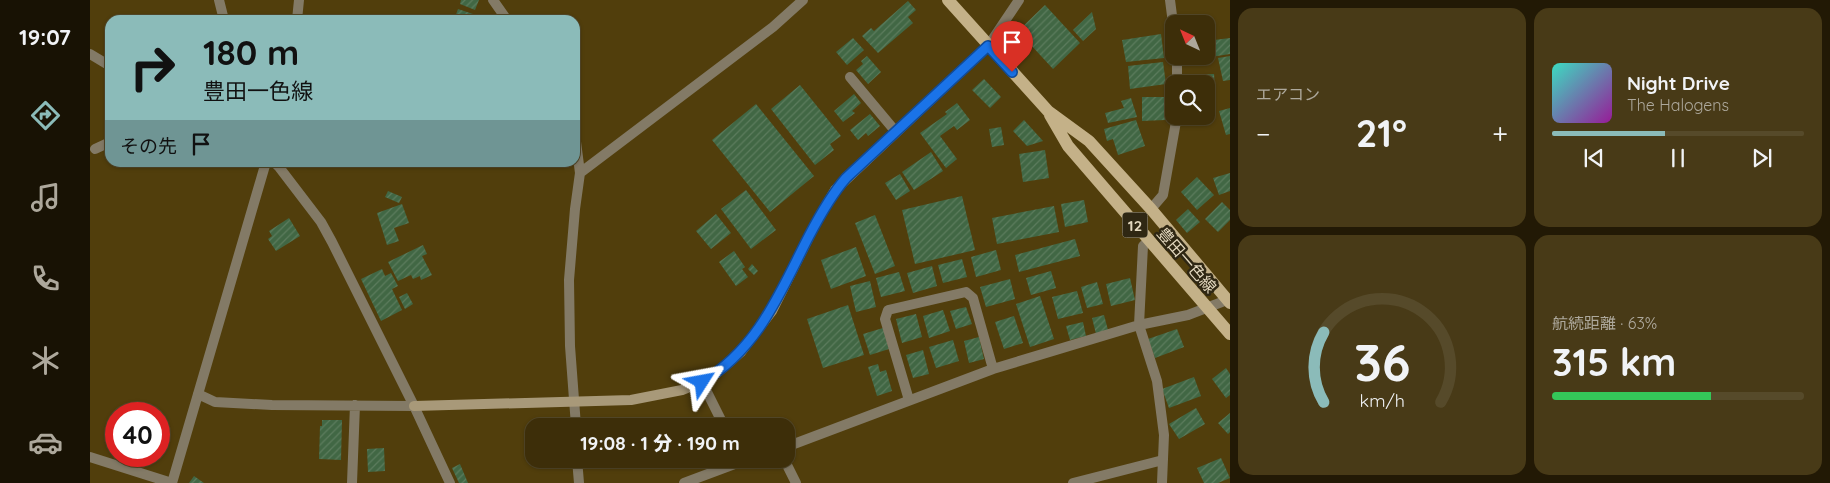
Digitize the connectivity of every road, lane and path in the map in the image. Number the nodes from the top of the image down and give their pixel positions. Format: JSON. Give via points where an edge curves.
{"nodes":[{"id":1,"x":219,"y":0,"type":"edge"},
{"id":2,"x":299,"y":0,"type":"edge"},
{"id":3,"x":493,"y":0,"type":"edge"},
{"id":4,"x":803,"y":0,"type":"edge"},
{"id":5,"x":948,"y":0,"type":"edge"},
{"id":6,"x":1019,"y":0,"type":"edge"},
{"id":7,"x":1170,"y":0,"type":"edge"},
{"id":8,"x":223,"y":15,"type":"edge"},
{"id":9,"x":298,"y":15,"type":"edge"},
{"id":10,"x":504,"y":15,"type":"edge"},
{"id":11,"x":1172,"y":15,"type":"edge"},
{"id":12,"x":988,"y":46,"type":"junction"},
{"id":13,"x":90,"y":54,"type":"edge"},
{"id":14,"x":105,"y":63,"type":"edge"},
{"id":15,"x":850,"y":76,"type":"dead end"},
{"id":16,"x":1048,"y":111,"type":"junction"},
{"id":17,"x":1176,"y":125,"type":"edge"},
{"id":18,"x":896,"y":132,"type":"junction"},
{"id":19,"x":105,"y":144,"type":"edge"},
{"id":20,"x":95,"y":149,"type":"dead end"},
{"id":21,"x":265,"y":167,"type":"edge"},
{"id":22,"x":279,"y":167,"type":"edge"},
{"id":23,"x":579,"y":167,"type":"edge"},
{"id":24,"x":580,"y":173,"type":"junction"},
{"id":25,"x":1151,"y":209,"type":"junction"},
{"id":26,"x":1148,"y":240,"type":"junction"},
{"id":27,"x":1229,"y":301,"type":"edge"},
{"id":28,"x":1206,"y":308,"type":"junction"},
{"id":29,"x":1139,"y":325,"type":"junction"},
{"id":30,"x":1230,"y":334,"type":"edge"},
{"id":31,"x":993,"y":369,"type":"junction"},
{"id":32,"x":702,"y":382,"type":"junction"},
{"id":33,"x":198,"y":394,"type":"junction"},
{"id":34,"x":909,"y":400,"type":"junction"},
{"id":35,"x":575,"y":402,"type":"junction"},
{"id":36,"x":354,"y":405,"type":"junction"},
{"id":37,"x":414,"y":406,"type":"junction"},
{"id":38,"x":576,"y":418,"type":"edge"},
{"id":39,"x":720,"y":418,"type":"edge"},
{"id":40,"x":795,"y":444,"type":"edge"},
{"id":41,"x":90,"y":458,"type":"edge"},
{"id":42,"x":1164,"y":460,"type":"junction"},
{"id":43,"x":578,"y":468,"type":"edge"},
{"id":44,"x":722,"y":468,"type":"edge"},
{"id":45,"x":788,"y":468,"type":"edge"},
{"id":46,"x":172,"y":483,"type":"edge"},
{"id":47,"x":352,"y":483,"type":"edge"},
{"id":48,"x":450,"y":483,"type":"edge"},
{"id":49,"x":579,"y":483,"type":"edge"},
{"id":50,"x":684,"y":483,"type":"edge"},
{"id":51,"x":796,"y":483,"type":"edge"},
{"id":52,"x":1073,"y":483,"type":"edge"},
{"id":53,"x":1162,"y":483,"type":"edge"}],
"edges":[{"from":1,"to":8,"type":"street"},
{"from":2,"to":9,"type":"street"},
{"from":3,"to":10,"type":"street"},
{"from":4,"to":24,"type":"street","via":[[773,27]]},
{"from":5,"to":12,"type":"main road","name":"豊田一色線","number":"12"},
{"from":6,"to":12,"type":"street"},
{"from":7,"to":11,"type":"street"},
{"from":12,"to":16,"type":"main road","name":"豊田一色線","number":"12"},
{"from":12,"to":18,"type":"street"},
{"from":13,"to":14,"type":"street"},
{"from":15,"to":18,"type":"street"},
{"from":16,"to":25,"type":"main road","name":"豊田一色線","number":"12","via":[[1089,142]]},
{"from":16,"to":26,"type":"main road","name":"豊田一色線","number":"12","via":[[1068,146]]},
{"from":17,"to":25,"type":"street","via":[[1163,195]]},
{"from":18,"to":32,"type":"street","via":[[835,190],[772,311],[758,331],[729,363]]},
{"from":19,"to":20,"type":"street"},
{"from":21,"to":33,"type":"street"},
{"from":22,"to":37,"type":"street","via":[[321,222]]},
{"from":23,"to":24,"type":"street"},
{"from":24,"to":35,"type":"street","via":[[569,280]]},
{"from":25,"to":27,"type":"main road","name":"豊田一色線","number":"12"},
{"from":26,"to":28,"type":"main road","name":"豊田一色線","number":"12"},
{"from":26,"to":29,"type":"street","via":[[1143,246]]},
{"from":27,"to":28,"type":"street"},
{"from":28,"to":29,"type":"street"},
{"from":28,"to":30,"type":"main road","name":"豊田一色線","number":"12"},
{"from":29,"to":31,"type":"street"},
{"from":29,"to":42,"type":"street","via":[[1157,381]]},
{"from":31,"to":34,"type":"street"},
{"from":31,"to":34,"type":"street","via":[[973,298],[966,292],[888,310],[885,319]]},
{"from":32,"to":35,"type":"street","via":[[682,390],[631,400]]},
{"from":32,"to":39,"type":"street"},
{"from":33,"to":36,"type":"street","via":[[215,402]]},
{"from":33,"to":46,"type":"street"},
{"from":34,"to":40,"type":"street"},
{"from":35,"to":37,"type":"street"},
{"from":35,"to":38,"type":"street"},
{"from":36,"to":37,"type":"street"},
{"from":36,"to":47,"type":"street"},
{"from":37,"to":48,"type":"street"},
{"from":41,"to":46,"type":"street"},
{"from":42,"to":52,"type":"street"},
{"from":42,"to":53,"type":"street"},
{"from":43,"to":49,"type":"street"},
{"from":44,"to":50,"type":"street"},
{"from":45,"to":51,"type":"street"}]}
